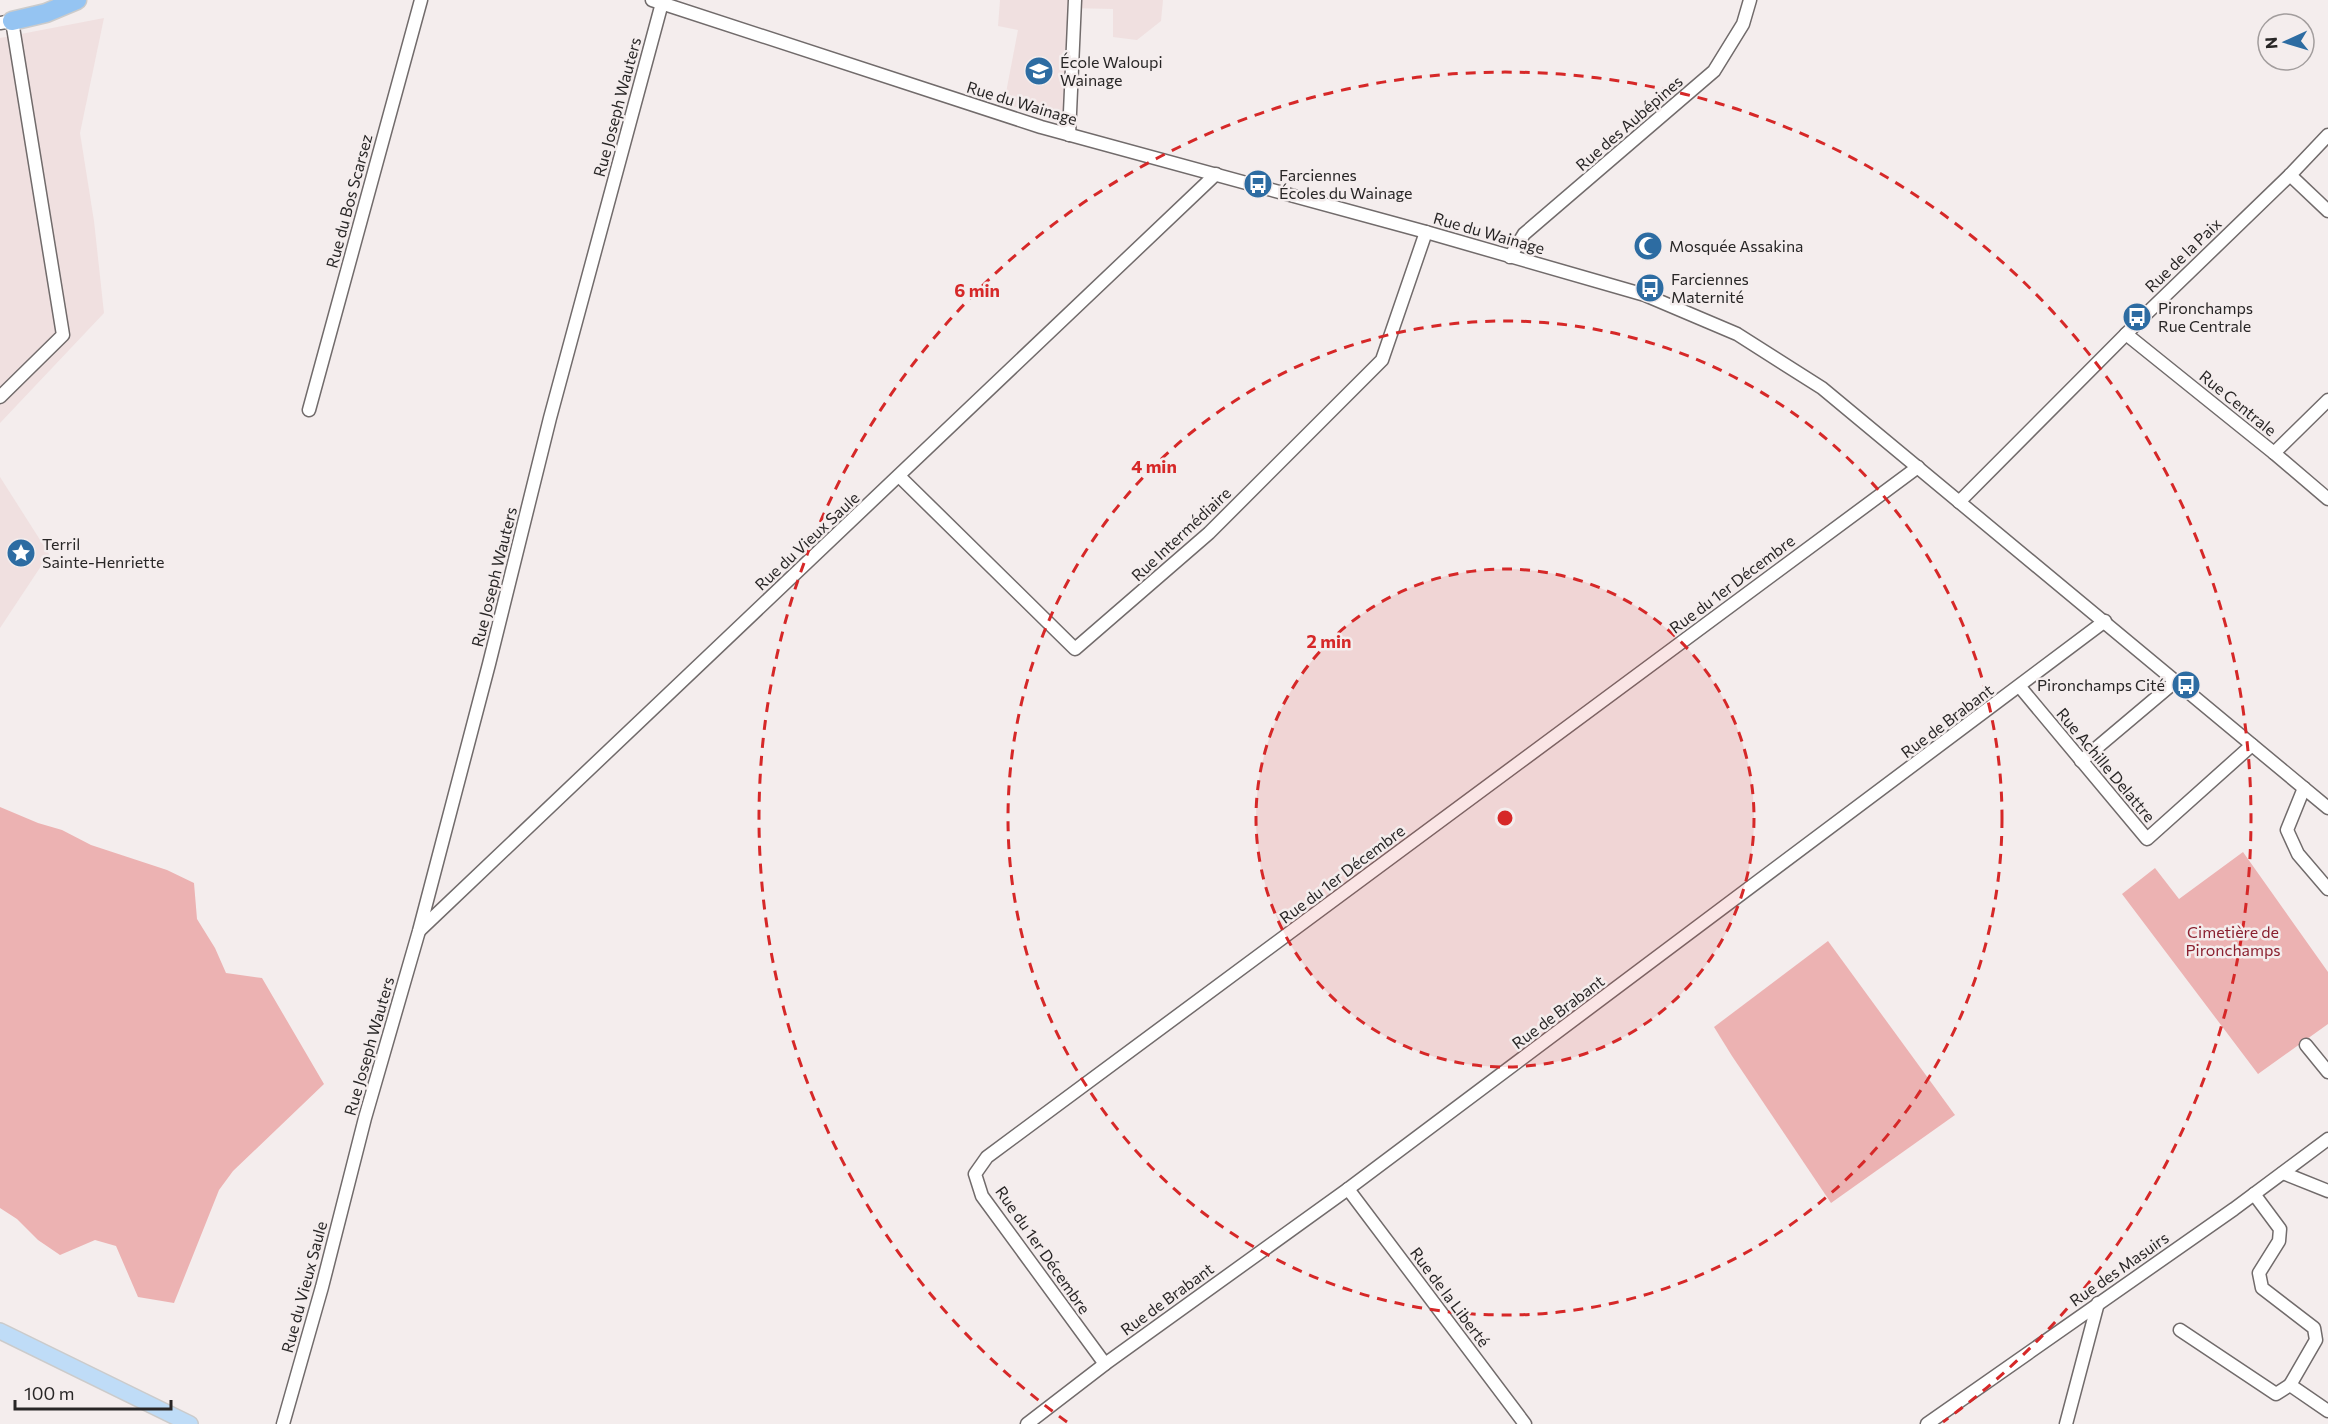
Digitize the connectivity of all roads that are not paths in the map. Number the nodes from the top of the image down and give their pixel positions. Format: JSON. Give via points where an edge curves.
{"nodes":[{"id":1,"x":51,"y":0,"type":"edge"},
{"id":2,"x":77,"y":0,"type":"edge"},
{"id":3,"x":421,"y":0,"type":"edge"},
{"id":4,"x":1075,"y":0,"type":"edge"},
{"id":5,"x":1750,"y":0,"type":"edge"},
{"id":6,"x":657,"y":2,"type":"edge"},
{"id":7,"x":4,"y":18,"type":"edge"},
{"id":8,"x":1069,"y":135,"type":"junction"},
{"id":9,"x":2328,"y":135,"type":"edge"},
{"id":10,"x":1216,"y":174,"type":"junction"},
{"id":11,"x":2290,"y":175,"type":"junction"},
{"id":12,"x":2328,"y":211,"type":"edge"},
{"id":13,"x":1426,"y":232,"type":"junction"},
{"id":14,"x":1510,"y":256,"type":"junction"},
{"id":15,"x":2126,"y":334,"type":"junction"},
{"id":16,"x":0,"y":397,"type":"edge"},
{"id":17,"x":2328,"y":400,"type":"edge"},
{"id":18,"x":309,"y":410,"type":"dead end"},
{"id":19,"x":2274,"y":453,"type":"junction"},
{"id":20,"x":1918,"y":467,"type":"junction"},
{"id":21,"x":900,"y":477,"type":"junction"},
{"id":22,"x":2328,"y":499,"type":"edge"},
{"id":23,"x":1959,"y":502,"type":"junction"},
{"id":24,"x":2104,"y":621,"type":"junction"},
{"id":25,"x":2175,"y":681,"type":"junction"},
{"id":26,"x":2020,"y":687,"type":"junction"},
{"id":27,"x":2252,"y":745,"type":"junction"},
{"id":28,"x":2081,"y":760,"type":"junction"},
{"id":29,"x":2304,"y":788,"type":"junction"},
{"id":30,"x":2328,"y":808,"type":"edge"},
{"id":31,"x":2328,"y":889,"type":"edge"},
{"id":32,"x":419,"y":931,"type":"junction"},
{"id":33,"x":2306,"y":1045,"type":"dead end"},
{"id":34,"x":2328,"y":1072,"type":"edge"},
{"id":35,"x":2328,"y":1139,"type":"edge"},
{"id":36,"x":356,"y":1159,"type":"joint"},
{"id":37,"x":2283,"y":1173,"type":"junction"},
{"id":38,"x":1348,"y":1189,"type":"junction"},
{"id":39,"x":2328,"y":1191,"type":"edge"},
{"id":40,"x":2254,"y":1194,"type":"junction"},
{"id":41,"x":2098,"y":1303,"type":"junction"},
{"id":42,"x":2180,"y":1330,"type":"dead end"},
{"id":43,"x":0,"y":1331,"type":"edge"},
{"id":44,"x":1105,"y":1364,"type":"junction"},
{"id":45,"x":2289,"y":1385,"type":"junction"},
{"id":46,"x":2328,"y":1411,"type":"edge"},
{"id":47,"x":190,"y":1424,"type":"edge"},
{"id":48,"x":283,"y":1424,"type":"edge"},
{"id":49,"x":1028,"y":1424,"type":"edge"},
{"id":50,"x":1525,"y":1424,"type":"edge"},
{"id":51,"x":1927,"y":1424,"type":"edge"},
{"id":52,"x":2066,"y":1424,"type":"edge"}],
"edges":[{"from":1,"to":7,"type":"highway"},
{"from":2,"to":7,"type":"highway","via":[[46,13]]},
{"from":3,"to":18,"type":"street","name":"Rue du Bos Scarsez"},
{"from":4,"to":8,"type":"street"},
{"from":5,"to":14,"type":"street","name":"Rue des Aubépines","via":[[1743,24],[1714,71],[1524,234]]},
{"from":6,"to":8,"type":"street","name":"Rue du Wainage"},
{"from":6,"to":32,"type":"street","name":"Rue Joseph Wauters"},
{"from":7,"to":16,"type":"street","via":[[63,335]]},
{"from":8,"to":10,"type":"street","name":"Rue du Wainage"},
{"from":9,"to":11,"type":"street","name":"Rue de la Paix"},
{"from":10,"to":13,"type":"street","name":"Rue du Wainage"},
{"from":10,"to":21,"type":"street","name":"Rue du Vieux Saule"},
{"from":11,"to":12,"type":"street"},
{"from":11,"to":15,"type":"street","name":"Rue de la Paix"},
{"from":13,"to":14,"type":"street","name":"Rue du Wainage"},
{"from":13,"to":21,"type":"street","name":"Rue Intermédiaire","via":[[1382,360],[1209,533],[1075,649]]},
{"from":14,"to":20,"type":"street","name":"Rue du Wainage","via":[[1645,295],[1737,334],[1822,388]]},
{"from":15,"to":19,"type":"street","name":"Rue Centrale"},
{"from":15,"to":23,"type":"street","name":"Rue de la Paix"},
{"from":17,"to":19,"type":"street"},
{"from":19,"to":22,"type":"street","name":"Rue Centrale"},
{"from":20,"to":23,"type":"street","name":"Rue du Wainage"},
{"from":20,"to":44,"type":"street","name":"Rue du 1er Décembre","via":[[987,1157],[975,1174],[982,1196]]},
{"from":21,"to":32,"type":"street","name":"Rue du Vieux Saule"},
{"from":23,"to":24,"type":"street","name":"Rue du Wainage"},
{"from":24,"to":25,"type":"street","name":"Rue du Wainage"},
{"from":24,"to":26,"type":"street","name":"Rue de Brabant"},
{"from":25,"to":27,"type":"street","name":"Rue du Wainage"},
{"from":25,"to":28,"type":"street"},
{"from":26,"to":28,"type":"street","name":"Rue Achille Delattre"},
{"from":26,"to":38,"type":"street","name":"Rue de Brabant"},
{"from":27,"to":28,"type":"street","name":"Rue Achille Delattre","via":[[2147,839]]},
{"from":27,"to":29,"type":"street","name":"Rue du Wainage"},
{"from":29,"to":30,"type":"street","name":"Rue du Wainage"},
{"from":29,"to":31,"type":"street","via":[[2287,830],[2298,854]]},
{"from":32,"to":36,"type":"street","name":"Rue Joseph Wauters"},
{"from":33,"to":34,"type":"street"},
{"from":35,"to":37,"type":"street","name":"Rue des Masuirs"},
{"from":36,"to":48,"type":"street","name":"Rue du Vieux Saule"},
{"from":37,"to":39,"type":"street"},
{"from":37,"to":40,"type":"street","name":"Rue des Masuirs"},
{"from":38,"to":44,"type":"street","name":"Rue de Brabant"},
{"from":38,"to":50,"type":"street","name":"Rue de la Liberté"},
{"from":40,"to":41,"type":"street","name":"Rue des Masuirs"},
{"from":40,"to":45,"type":"street","via":[[2280,1229],[2280,1241],[2259,1273],[2262,1288],[2314,1328],[2316,1340]]},
{"from":41,"to":51,"type":"street","name":"Rue des Masuirs"},
{"from":41,"to":52,"type":"street"},
{"from":42,"to":45,"type":"street","via":[[2276,1394]]},
{"from":43,"to":47,"type":"main road"},
{"from":44,"to":49,"type":"street","name":"Rue de Brabant"},
{"from":45,"to":46,"type":"street"}]}
